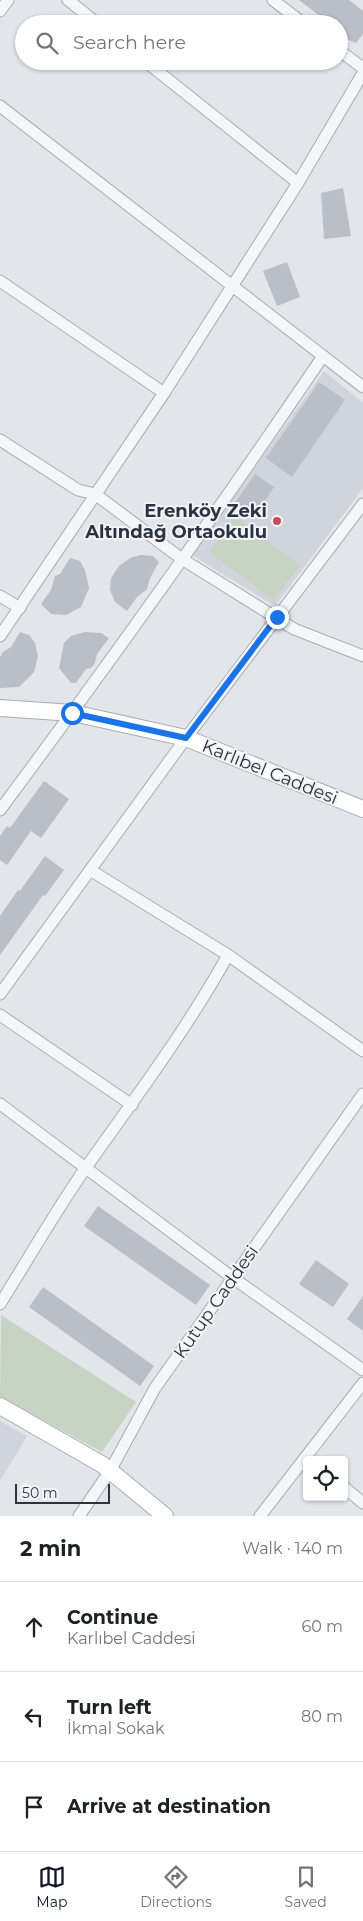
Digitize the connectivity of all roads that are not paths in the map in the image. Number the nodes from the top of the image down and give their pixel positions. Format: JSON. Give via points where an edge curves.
{"nodes":[{"id":1,"x":8,"y":0,"type":"edge"},
{"id":2,"x":68,"y":0,"type":"edge"},
{"id":3,"x":273,"y":0,"type":"edge"},
{"id":4,"x":0,"y":11,"type":"edge"},
{"id":5,"x":87,"y":15,"type":"edge"},
{"id":6,"x":292,"y":15,"type":"edge"},
{"id":7,"x":348,"y":57,"type":"edge"},
{"id":8,"x":363,"y":68,"type":"edge"},
{"id":9,"x":156,"y":70,"type":"edge"},
{"id":10,"x":363,"y":73,"type":"edge"},
{"id":11,"x":0,"y":106,"type":"edge"},
{"id":12,"x":298,"y":183,"type":"junction"},
{"id":13,"x":0,"y":282,"type":"edge"},
{"id":14,"x":233,"y":285,"type":"junction"},
{"id":15,"x":323,"y":356,"type":"junction"},
{"id":16,"x":363,"y":387,"type":"edge"},
{"id":17,"x":164,"y":393,"type":"junction"},
{"id":18,"x":0,"y":440,"type":"edge"},
{"id":19,"x":95,"y":494,"type":"junction"},
{"id":20,"x":363,"y":504,"type":"edge"},
{"id":21,"x":182,"y":559,"type":"junction"},
{"id":22,"x":0,"y":596,"type":"edge"},
{"id":23,"x":20,"y":608,"type":"junction"},
{"id":24,"x":277,"y":617,"type":"junction"},
{"id":25,"x":0,"y":636,"type":"edge"},
{"id":26,"x":363,"y":656,"type":"edge"},
{"id":27,"x":0,"y":708,"type":"edge"},
{"id":28,"x":72,"y":713,"type":"junction"},
{"id":29,"x":186,"y":738,"type":"junction"},
{"id":30,"x":0,"y":810,"type":"edge"},
{"id":31,"x":363,"y":810,"type":"edge"},
{"id":32,"x":90,"y":870,"type":"junction"},
{"id":33,"x":228,"y":955,"type":"junction"},
{"id":34,"x":0,"y":994,"type":"edge"},
{"id":35,"x":0,"y":1015,"type":"edge"},
{"id":36,"x":363,"y":1050,"type":"edge"},
{"id":37,"x":363,"y":1094,"type":"edge"},
{"id":38,"x":0,"y":1104,"type":"edge"},
{"id":39,"x":132,"y":1105,"type":"junction"},
{"id":40,"x":86,"y":1168,"type":"junction"},
{"id":41,"x":233,"y":1278,"type":"junction"},
{"id":42,"x":0,"y":1304,"type":"edge"},
{"id":43,"x":363,"y":1370,"type":"edge"},
{"id":44,"x":363,"y":1383,"type":"edge"},
{"id":45,"x":0,"y":1406,"type":"edge"},
{"id":46,"x":310,"y":1456,"type":"edge"},
{"id":47,"x":303,"y":1465,"type":"edge"},
{"id":48,"x":110,"y":1471,"type":"junction"},
{"id":49,"x":348,"y":1490,"type":"edge"},
{"id":50,"x":363,"y":1503,"type":"edge"},
{"id":51,"x":79,"y":1516,"type":"edge"},
{"id":52,"x":165,"y":1516,"type":"edge"},
{"id":53,"x":260,"y":1516,"type":"edge"}],
"edges":[{"from":1,"to":4,"type":"street"},
{"from":2,"to":5,"type":"street"},
{"from":3,"to":6,"type":"street"},
{"from":7,"to":8,"type":"street"},
{"from":9,"to":12,"type":"street"},
{"from":10,"to":12,"type":"street"},
{"from":11,"to":14,"type":"street"},
{"from":12,"to":14,"type":"street"},
{"from":13,"to":17,"type":"street"},
{"from":14,"to":15,"type":"street"},
{"from":14,"to":17,"type":"street"},
{"from":15,"to":16,"type":"street"},
{"from":15,"to":21,"type":"street"},
{"from":17,"to":19,"type":"street"},
{"from":18,"to":19,"type":"street","via":[[78,490]]},
{"from":19,"to":21,"type":"street"},
{"from":19,"to":23,"type":"street"},
{"from":20,"to":24,"type":"street"},
{"from":21,"to":24,"type":"street"},
{"from":21,"to":28,"type":"street"},
{"from":22,"to":23,"type":"street"},
{"from":23,"to":25,"type":"street"},
{"from":24,"to":26,"type":"street","via":[[294,629]]},
{"from":24,"to":29,"type":"street"},
{"from":27,"to":28,"type":"street","name":"Karlıbel Caddesi"},
{"from":28,"to":29,"type":"street","name":"Karlıbel Caddesi"},
{"from":28,"to":30,"type":"street"},
{"from":29,"to":31,"type":"street","name":"Karlıbel Caddesi"},
{"from":29,"to":32,"type":"street"},
{"from":32,"to":33,"type":"street"},
{"from":32,"to":34,"type":"street"},
{"from":33,"to":36,"type":"street"},
{"from":33,"to":39,"type":"street","via":[[203,1000]]},
{"from":35,"to":39,"type":"street"},
{"from":37,"to":41,"type":"street","name":"Kutup Caddesi"},
{"from":38,"to":40,"type":"street"},
{"from":39,"to":40,"type":"street"},
{"from":40,"to":41,"type":"street"},
{"from":40,"to":42,"type":"street"},
{"from":41,"to":43,"type":"street"},
{"from":41,"to":48,"type":"street","name":"Kutup Caddesi","via":[[155,1388]]},
{"from":44,"to":46,"type":"street"},
{"from":45,"to":48,"type":"street"},
{"from":47,"to":53,"type":"street"},
{"from":48,"to":51,"type":"street","name":"Kutup Caddesi"},
{"from":48,"to":52,"type":"street"},
{"from":49,"to":50,"type":"street"}]}
